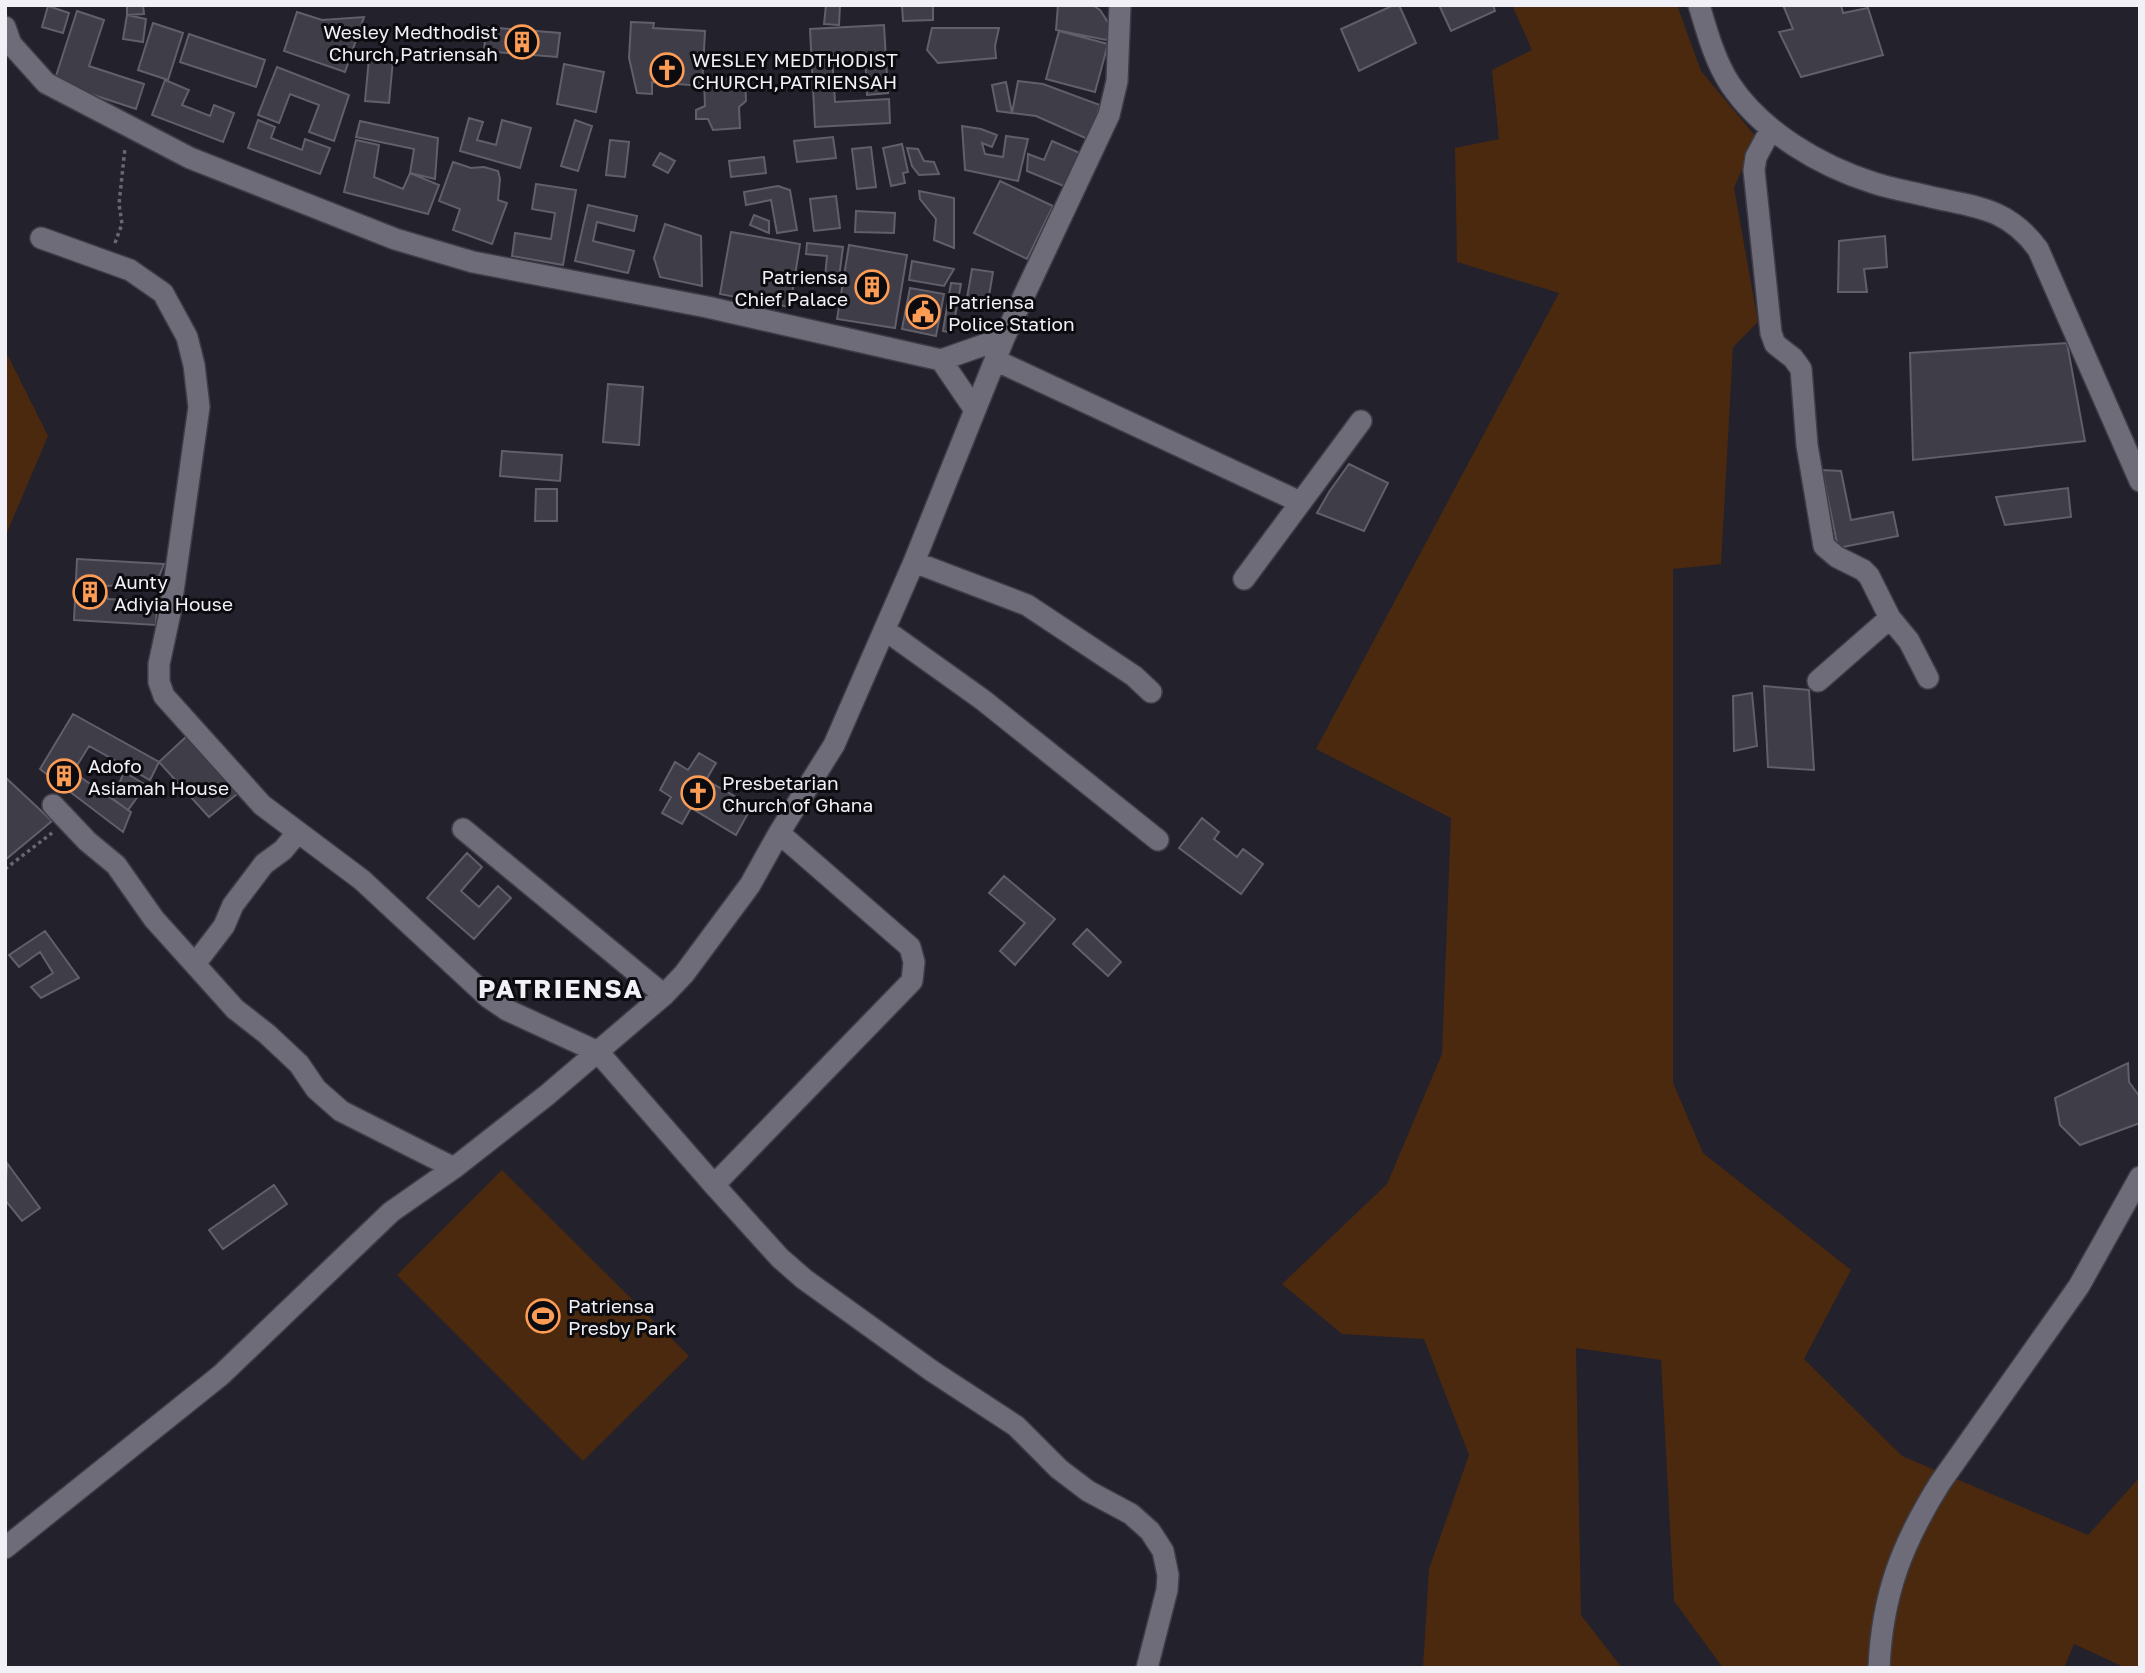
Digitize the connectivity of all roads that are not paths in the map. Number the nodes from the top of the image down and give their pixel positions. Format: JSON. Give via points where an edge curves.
{"nodes":[{"id":1,"x":1121,"y":5,"type":"edge"},
{"id":2,"x":1699,"y":5,"type":"edge"},
{"id":3,"x":5,"y":27,"type":"edge"},
{"id":4,"x":1771,"y":129,"type":"junction"},
{"id":5,"x":41,"y":238,"type":"dead end"},
{"id":6,"x":1004,"y":338,"type":"junction"},
{"id":7,"x":941,"y":360,"type":"junction"},
{"id":8,"x":995,"y":360,"type":"junction"},
{"id":9,"x":975,"y":410,"type":"junction"},
{"id":10,"x":1361,"y":421,"type":"dead end"},
{"id":11,"x":2140,"y":481,"type":"edge"},
{"id":12,"x":1300,"y":502,"type":"junction"},
{"id":13,"x":914,"y":562,"type":"junction"},
{"id":14,"x":1244,"y":579,"type":"dead end"},
{"id":15,"x":1890,"y":618,"type":"junction"},
{"id":16,"x":885,"y":630,"type":"junction"},
{"id":17,"x":1928,"y":678,"type":"dead end"},
{"id":18,"x":1818,"y":681,"type":"dead end"},
{"id":19,"x":1151,"y":691,"type":"dead end"},
{"id":20,"x":60,"y":813,"type":"road end"},
{"id":21,"x":463,"y":829,"type":"dead end"},
{"id":22,"x":298,"y":832,"type":"junction"},
{"id":23,"x":779,"y":833,"type":"junction"},
{"id":24,"x":1158,"y":840,"type":"dead end"},
{"id":25,"x":195,"y":964,"type":"junction"},
{"id":26,"x":664,"y":995,"type":"junction"},
{"id":27,"x":598,"y":1052,"type":"junction"},
{"id":28,"x":454,"y":1168,"type":"junction"},
{"id":29,"x":2140,"y":1177,"type":"edge"},
{"id":30,"x":714,"y":1185,"type":"junction"},
{"id":31,"x":5,"y":1548,"type":"edge"},
{"id":32,"x":1147,"y":1668,"type":"edge"},
{"id":33,"x":1879,"y":1668,"type":"edge"}],
"edges":[{"from":1,"to":6,"type":"street","via":[[1117,81],[1109,115]]},
{"from":2,"to":4,"type":"street","via":[[1710,44],[1730,84]]},
{"from":3,"to":7,"type":"street","via":[[11,44],[46,83],[190,158],[395,239],[460,258]]},
{"from":4,"to":11,"type":"street","via":[[1852,174],[1993,211],[2027,234],[2038,249]]},
{"from":4,"to":15,"type":"street","via":[[1756,157],[1754,178],[1772,339],[1801,369],[1807,445],[1824,546],[1869,576]]},
{"from":5,"to":22,"type":"street","via":[[130,270],[163,293],[187,337],[199,407],[159,682],[163,696],[262,805]]},
{"from":6,"to":7,"type":"street"},
{"from":6,"to":8,"type":"street"},
{"from":7,"to":9,"type":"street"},
{"from":8,"to":9,"type":"street"},
{"from":8,"to":12,"type":"street"},
{"from":9,"to":13,"type":"street"},
{"from":10,"to":12,"type":"street"},
{"from":12,"to":14,"type":"street"},
{"from":13,"to":16,"type":"street"},
{"from":13,"to":19,"type":"street","via":[[1027,605]]},
{"from":15,"to":17,"type":"street","via":[[1909,641]]},
{"from":15,"to":18,"type":"street"},
{"from":16,"to":23,"type":"street","via":[[834,745]]},
{"from":16,"to":24,"type":"street","via":[[984,700]]},
{"from":20,"to":25,"type":"street","via":[[116,865],[153,919]]},
{"from":21,"to":26,"type":"street"},
{"from":22,"to":25,"type":"street","via":[[264,864]]},
{"from":22,"to":27,"type":"street","via":[[362,880],[488,997]]},
{"from":23,"to":26,"type":"street","via":[[750,885]]},
{"from":23,"to":30,"type":"street","via":[[910,947],[912,981]]},
{"from":25,"to":28,"type":"street","via":[[341,1111]]},
{"from":26,"to":27,"type":"street"},
{"from":27,"to":28,"type":"street"},
{"from":27,"to":30,"type":"street"},
{"from":28,"to":31,"type":"street","via":[[391,1212],[221,1375]]},
{"from":29,"to":33,"type":"street","via":[[2079,1286],[1922,1512],[1892,1581]]},
{"from":30,"to":32,"type":"street","via":[[804,1279],[1016,1426],[1059,1469],[1150,1531],[1163,1551],[1168,1575]]}]}
